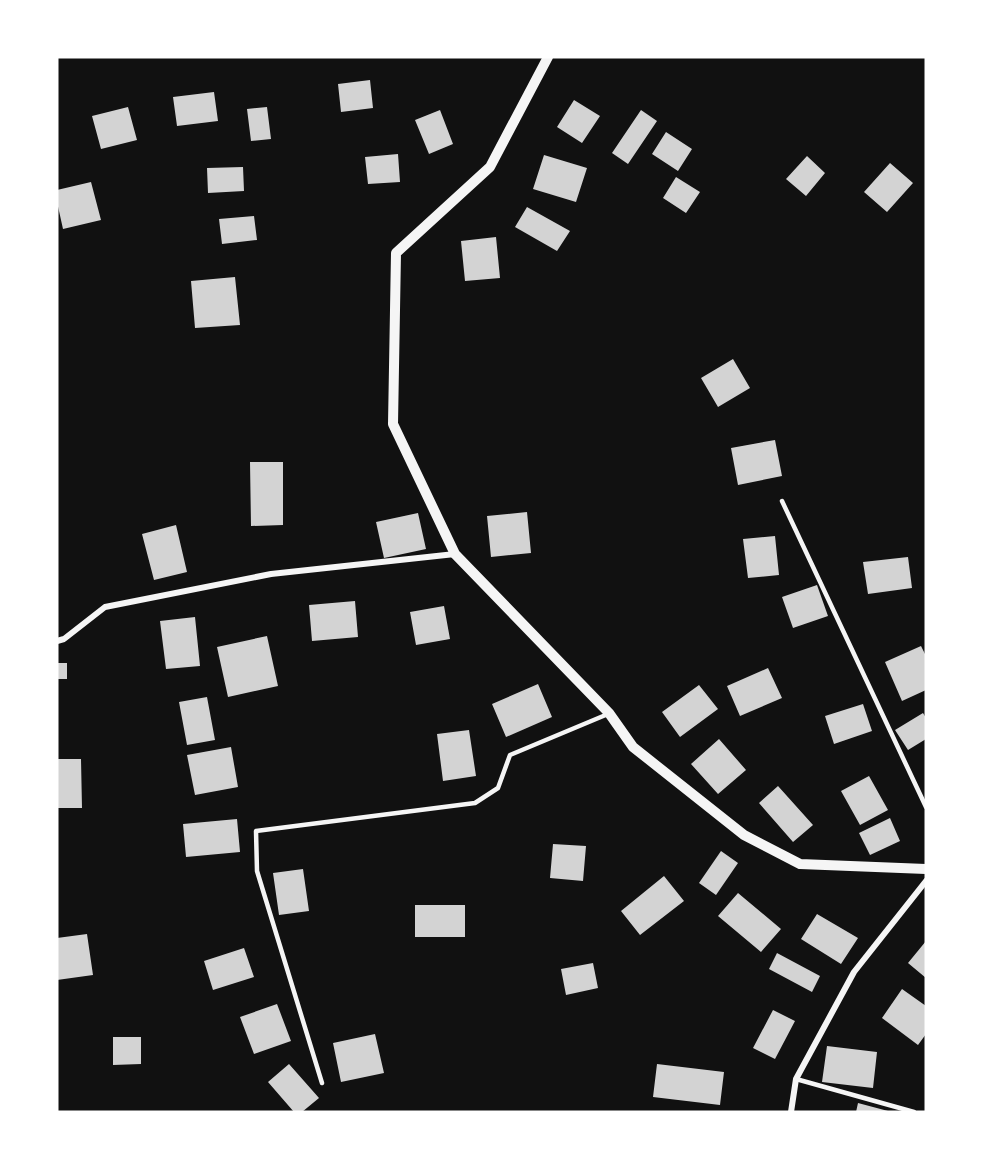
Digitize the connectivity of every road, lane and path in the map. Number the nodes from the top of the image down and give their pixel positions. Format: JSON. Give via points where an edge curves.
{"nodes":[{"id":1,"x":548,"y":57,"type":"edge"},
{"id":2,"x":782,"y":501,"type":"dead end"},
{"id":3,"x":455,"y":554,"type":"junction"},
{"id":4,"x":57,"y":641,"type":"edge"},
{"id":5,"x":609,"y":713,"type":"junction"},
{"id":6,"x":926,"y":807,"type":"edge"},
{"id":7,"x":926,"y":868,"type":"edge"},
{"id":8,"x":926,"y":881,"type":"edge"},
{"id":9,"x":796,"y":1079,"type":"junction"},
{"id":10,"x":322,"y":1083,"type":"dead end"},
{"id":11,"x":792,"y":1112,"type":"edge"},
{"id":12,"x":914,"y":1112,"type":"edge"}],
"edges":[{"from":1,"to":3,"type":"street","via":[[490,166],[396,253],[393,424]]},
{"from":2,"to":6,"type":"lane"},
{"from":3,"to":4,"type":"street","via":[[271,574],[105,607]]},
{"from":3,"to":5,"type":"street"},
{"from":5,"to":7,"type":"street","via":[[633,747],[744,835],[800,864]]},
{"from":5,"to":10,"type":"lane","via":[[510,755],[498,788],[475,803],[255,831],[257,871]]},
{"from":8,"to":9,"type":"street","via":[[854,972]]},
{"from":9,"to":11,"type":"street"},
{"from":9,"to":12,"type":"lane"}]}
